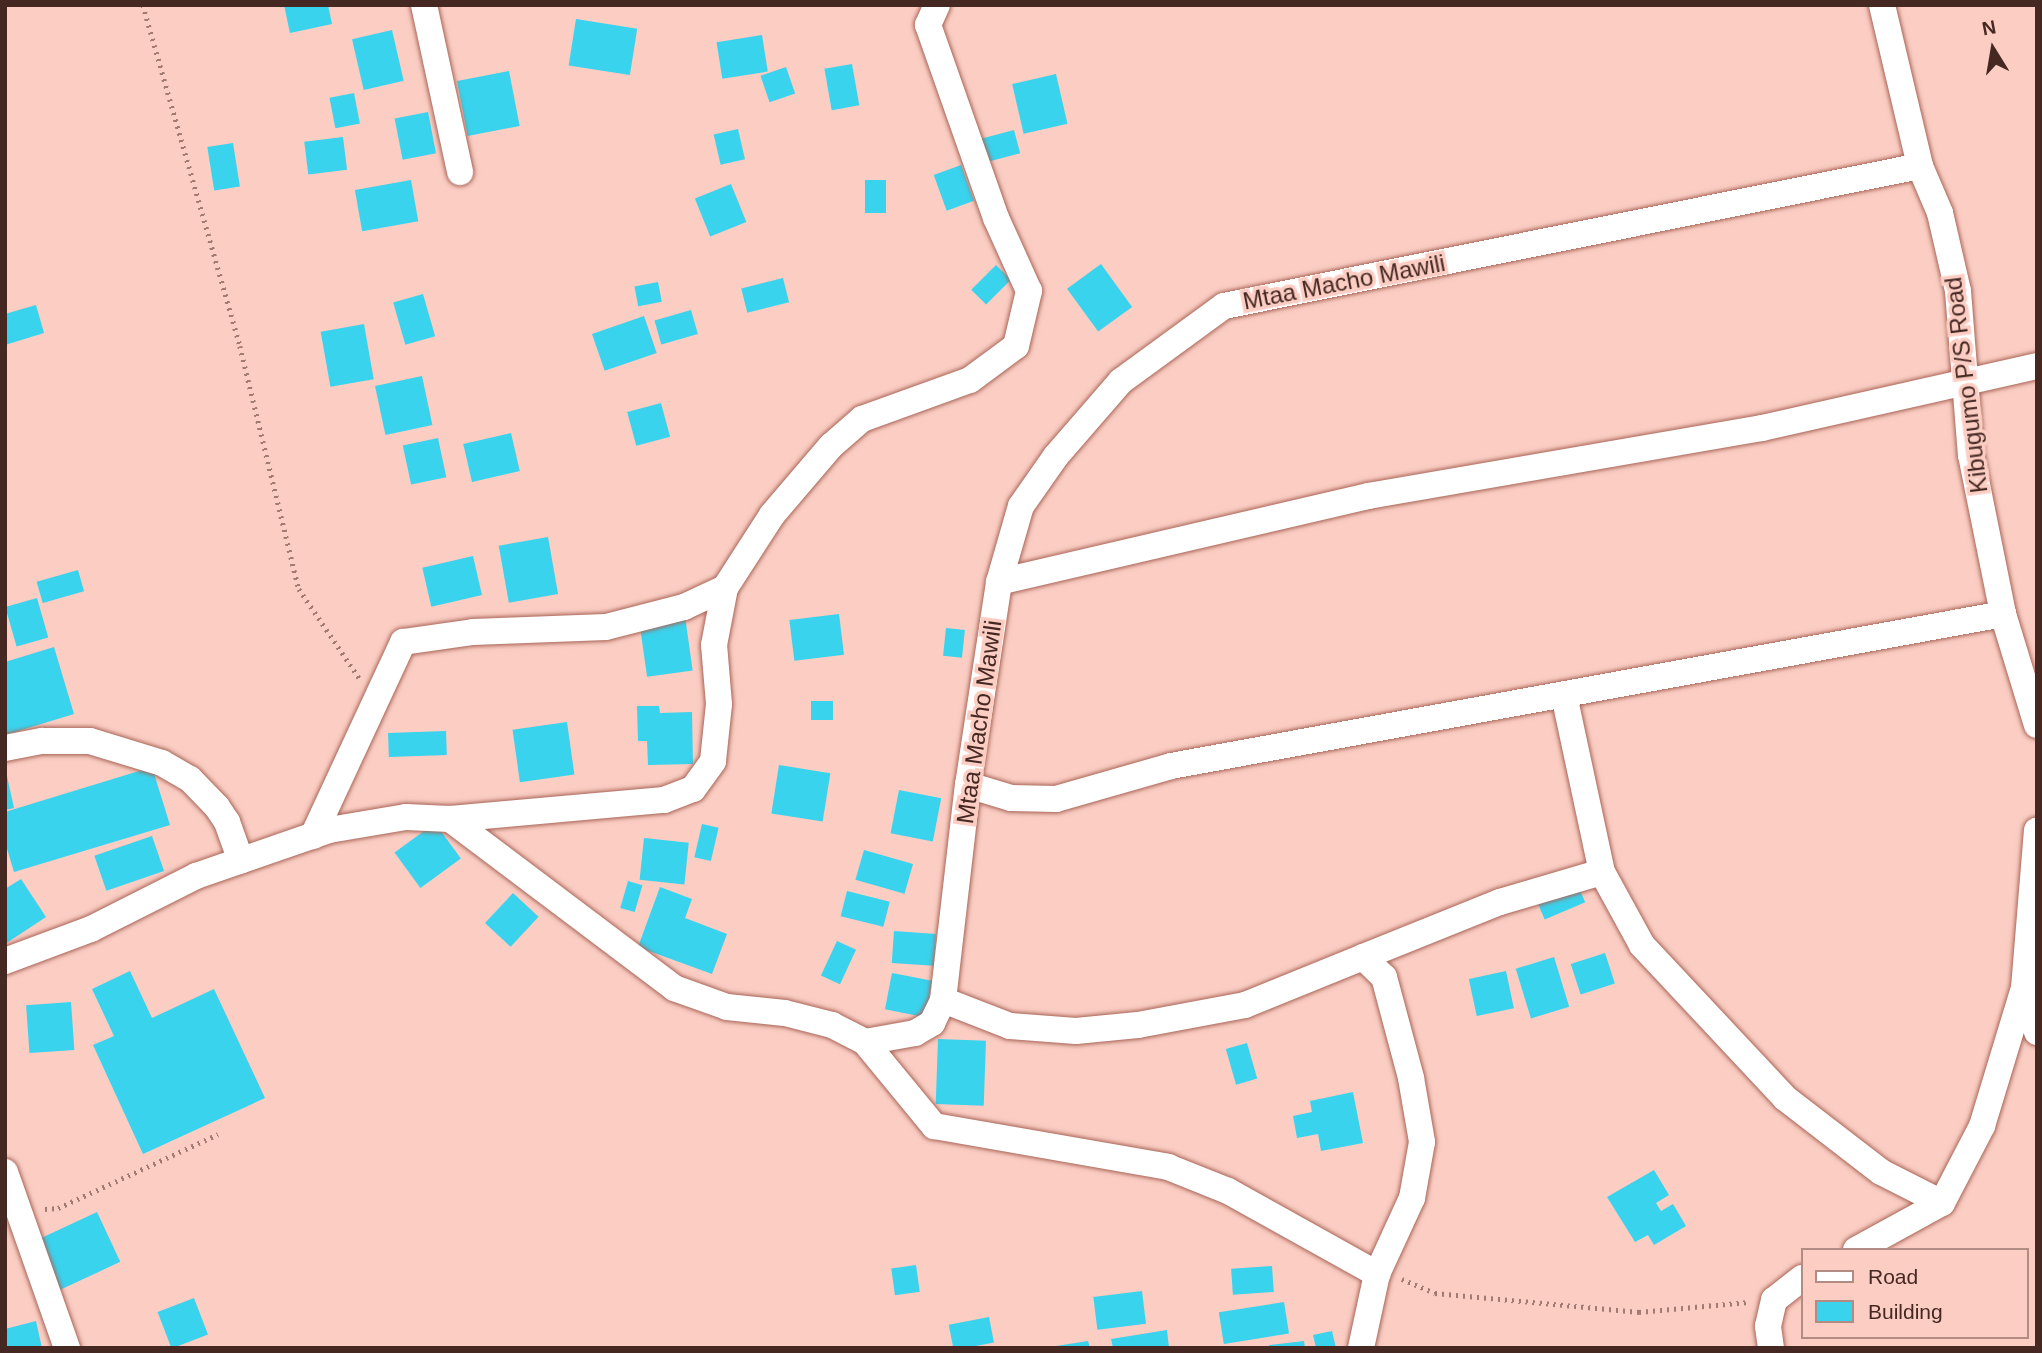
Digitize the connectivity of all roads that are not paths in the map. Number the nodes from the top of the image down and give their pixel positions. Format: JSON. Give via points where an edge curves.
{"nodes":[{"id":1,"x":424,"y":5,"type":"edge"},
{"id":2,"x":937,"y":5,"type":"edge"},
{"id":3,"x":1882,"y":5,"type":"edge"},
{"id":4,"x":1920,"y":166,"type":"junction"},
{"id":5,"x":460,"y":172,"type":"dead end"},
{"id":6,"x":2037,"y":366,"type":"edge"},
{"id":7,"x":1966,"y":385,"type":"junction"},
{"id":8,"x":999,"y":582,"type":"junction"},
{"id":9,"x":725,"y":588,"type":"junction"},
{"id":10,"x":2003,"y":614,"type":"junction"},
{"id":11,"x":1564,"y":695,"type":"junction"},
{"id":12,"x":2036,"y":714,"type":"edge"},
{"id":13,"x":5,"y":748,"type":"edge"},
{"id":14,"x":968,"y":785,"type":"junction"},
{"id":15,"x":450,"y":819,"type":"junction"},
{"id":16,"x":2037,"y":831,"type":"edge"},
{"id":17,"x":313,"y":836,"type":"junction"},
{"id":18,"x":241,"y":861,"type":"junction"},
{"id":19,"x":2036,"y":861,"type":"edge"},
{"id":20,"x":1602,"y":872,"type":"junction"},
{"id":21,"x":1363,"y":957,"type":"junction"},
{"id":22,"x":5,"y":961,"type":"edge"},
{"id":23,"x":2024,"y":988,"type":"junction"},
{"id":24,"x":943,"y":1000,"type":"junction"},
{"id":25,"x":2037,"y":1032,"type":"edge"},
{"id":26,"x":864,"y":1042,"type":"junction"},
{"id":27,"x":5,"y":1172,"type":"edge"},
{"id":28,"x":1942,"y":1203,"type":"junction"},
{"id":29,"x":1861,"y":1248,"type":"edge"},
{"id":30,"x":1382,"y":1267,"type":"junction"},
{"id":31,"x":1800,"y":1280,"type":"edge"},
{"id":32,"x":66,"y":1348,"type":"edge"},
{"id":33,"x":1361,"y":1348,"type":"edge"},
{"id":34,"x":1771,"y":1348,"type":"edge"}],
"edges":[{"from":1,"to":5,"type":"street"},
{"from":2,"to":9,"type":"street","via":[[928,25],[996,218],[1029,291],[1016,346],[970,380],[862,419],[831,446],[772,516]]},
{"from":3,"to":4,"type":"street","name":"Kibugumo P/S Road"},
{"from":4,"to":7,"type":"street","name":"Kibugumo P/S Road","via":[[1940,213],[1958,291]]},
{"from":4,"to":8,"type":"street","name":"Mtaa Macho Mawili","via":[[1224,306],[1121,381],[1056,456],[1021,506]]},
{"from":6,"to":7,"type":"street"},
{"from":7,"to":8,"type":"street","via":[[1691,442],[1368,496]]},
{"from":7,"to":10,"type":"street","name":"Kibugumo P/S Road","via":[[1971,455]]},
{"from":8,"to":14,"type":"street","name":"Mtaa Macho Mawili"},
{"from":9,"to":15,"type":"street","via":[[714,645],[719,704],[713,761],[693,789],[664,800]]},
{"from":9,"to":17,"type":"street","via":[[684,607],[606,627],[416,637],[396,651]]},
{"from":10,"to":11,"type":"street"},
{"from":10,"to":12,"type":"street","name":"Kibugumo P/S Road"},
{"from":11,"to":14,"type":"street","via":[[1171,766],[1056,799],[1011,798]]},
{"from":11,"to":20,"type":"street"},
{"from":13,"to":18,"type":"street","via":[[41,741],[90,741],[162,763],[190,779],[228,821]]},
{"from":14,"to":24,"type":"street","name":"Mtaa Macho Mawili"},
{"from":15,"to":17,"type":"street","via":[[385,820]]},
{"from":15,"to":26,"type":"street","via":[[674,988],[727,1007],[785,1013],[832,1025]]},
{"from":16,"to":19,"type":"street"},
{"from":17,"to":18,"type":"street"},
{"from":18,"to":22,"type":"street","via":[[184,882],[91,929]]},
{"from":19,"to":23,"type":"street"},
{"from":20,"to":21,"type":"street","via":[[1500,902]]},
{"from":20,"to":28,"type":"street","via":[[1642,945],[1785,1098],[1881,1172]]},
{"from":21,"to":24,"type":"street","via":[[1245,1005],[1138,1025],[1076,1031],[1010,1027]]},
{"from":21,"to":30,"type":"street","via":[[1384,978],[1411,1078],[1422,1142],[1412,1198]]},
{"from":23,"to":25,"type":"street"},
{"from":23,"to":28,"type":"street","via":[[1982,1126]]},
{"from":24,"to":26,"type":"street","name":"Mtaa Macho Mawili","via":[[932,1023],[915,1033]]},
{"from":26,"to":30,"type":"street","via":[[934,1126],[1168,1167],[1228,1191]]},
{"from":27,"to":32,"type":"street"},
{"from":28,"to":29,"type":"street","via":[[1888,1237]]},
{"from":30,"to":33,"type":"street"},
{"from":31,"to":34,"type":"street","via":[[1774,1300],[1768,1326]]}]}
